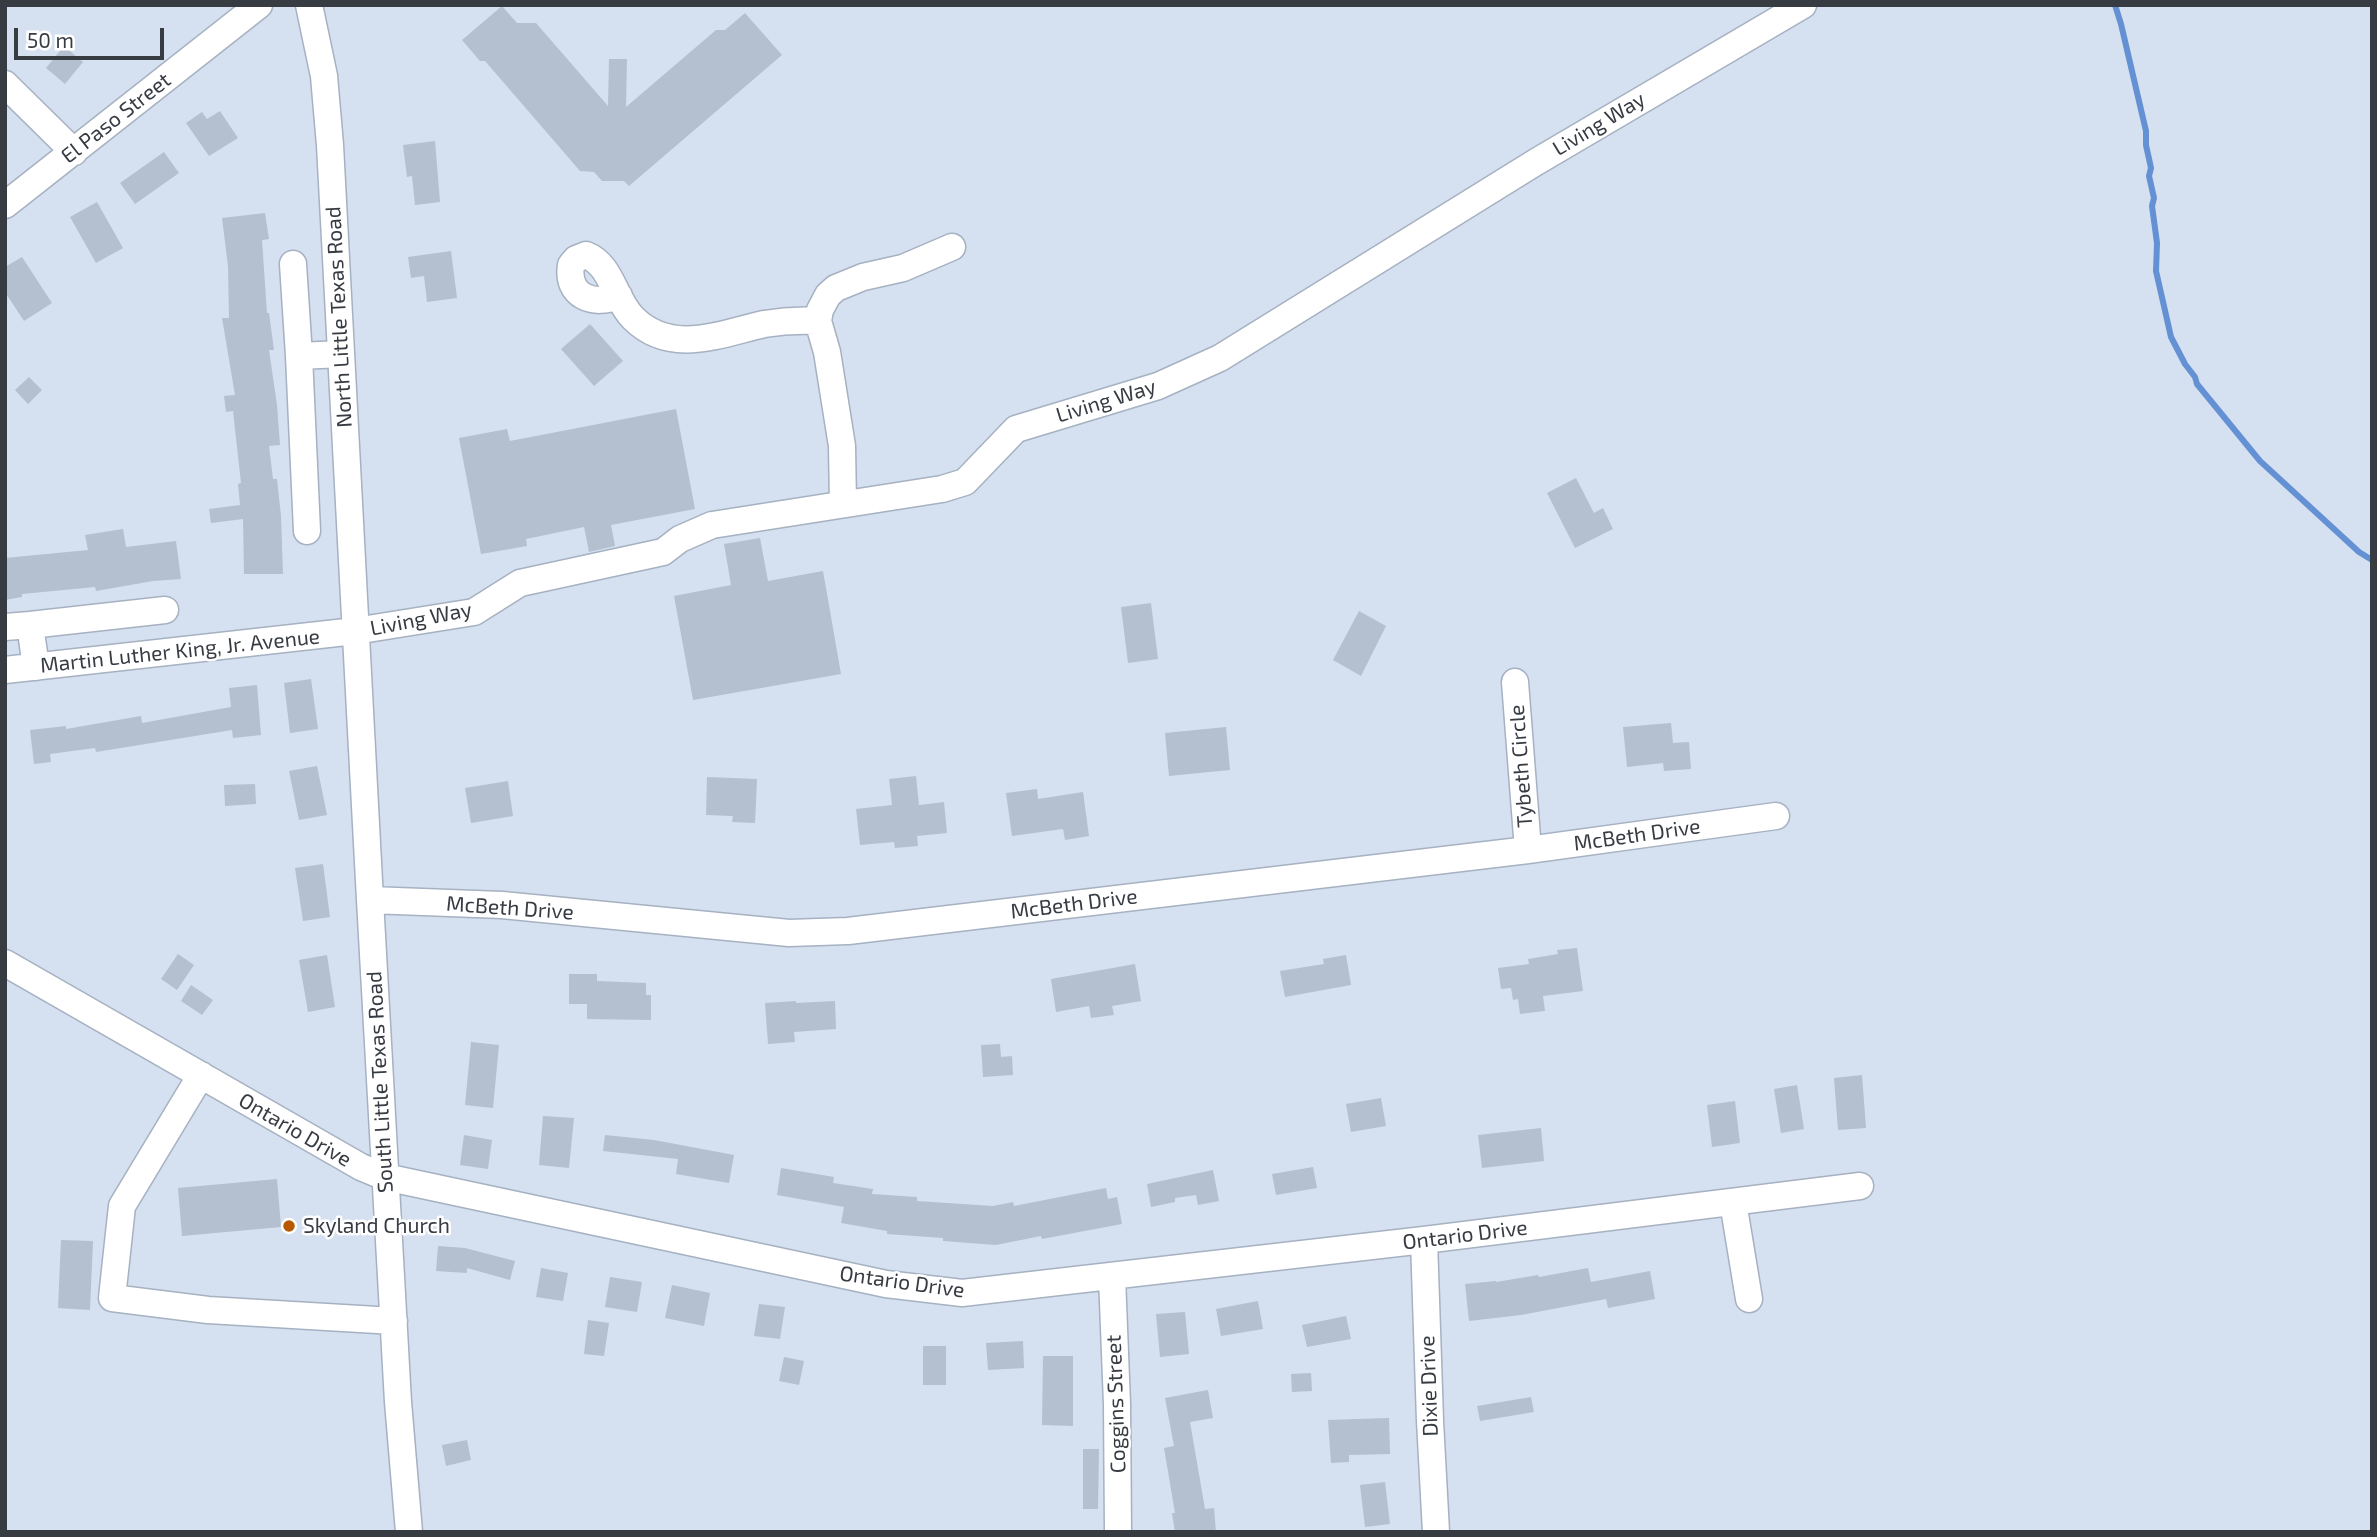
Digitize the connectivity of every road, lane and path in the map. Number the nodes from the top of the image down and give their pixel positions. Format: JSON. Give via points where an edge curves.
{"nodes":[{"id":1,"x":259,"y":5,"type":"edge"},
{"id":2,"x":309,"y":5,"type":"edge"},
{"id":3,"x":1803,"y":5,"type":"edge"},
{"id":4,"x":5,"y":84,"type":"edge"},
{"id":5,"x":74,"y":152,"type":"junction"},
{"id":6,"x":5,"y":205,"type":"edge"},
{"id":7,"x":952,"y":247,"type":"dead end"},
{"id":8,"x":293,"y":264,"type":"dead end"},
{"id":9,"x":619,"y":296,"type":"dead end"},
{"id":10,"x":818,"y":321,"type":"junction"},
{"id":11,"x":341,"y":354,"type":"junction"},
{"id":12,"x":299,"y":356,"type":"junction"},
{"id":13,"x":843,"y":504,"type":"junction"},
{"id":14,"x":307,"y":531,"type":"dead end"},
{"id":15,"x":165,"y":610,"type":"dead end"},
{"id":16,"x":18,"y":626,"type":"edge"},
{"id":17,"x":355,"y":631,"type":"junction"},
{"id":18,"x":36,"y":667,"type":"junction"},
{"id":19,"x":5,"y":670,"type":"edge"},
{"id":20,"x":1514,"y":682,"type":"dead end"},
{"id":21,"x":1776,"y":816,"type":"dead end"},
{"id":22,"x":1528,"y":850,"type":"junction"},
{"id":23,"x":370,"y":900,"type":"junction"},
{"id":24,"x":5,"y":963,"type":"edge"},
{"id":25,"x":201,"y":1075,"type":"junction"},
{"id":26,"x":385,"y":1177,"type":"junction"},
{"id":27,"x":1860,"y":1186,"type":"dead end"},
{"id":28,"x":1733,"y":1202,"type":"junction"},
{"id":29,"x":1424,"y":1240,"type":"junction"},
{"id":30,"x":1112,"y":1277,"type":"junction"},
{"id":31,"x":1749,"y":1299,"type":"dead end"},
{"id":32,"x":394,"y":1321,"type":"junction"},
{"id":33,"x":408,"y":1532,"type":"edge"},
{"id":34,"x":1118,"y":1532,"type":"edge"},
{"id":35,"x":1436,"y":1532,"type":"edge"}],
"edges":[{"from":1,"to":5,"type":"street","name":"El Paso Street"},
{"from":2,"to":11,"type":"street","name":"North Little Texas Road","via":[[324,76]]},
{"from":3,"to":13,"type":"street","name":"Living Way","via":[[1536,162],[1220,358],[1158,386],[1016,429],[965,482]]},
{"from":4,"to":5,"type":"street"},
{"from":5,"to":6,"type":"street","name":"El Paso Street"},
{"from":7,"to":10,"type":"street","via":[[836,288],[824,301]]},
{"from":8,"to":12,"type":"street"},
{"from":9,"to":10,"type":"street","via":[[635,320],[662,338],[687,340],[790,320]]},
{"from":10,"to":13,"type":"street","via":[[842,446]]},
{"from":11,"to":12,"type":"street"},
{"from":11,"to":17,"type":"street","name":"North Little Texas Road"},
{"from":12,"to":14,"type":"street"},
{"from":13,"to":17,"type":"street","name":"Living Way","via":[[712,525],[680,538],[663,552],[520,583],[474,612]]},
{"from":15,"to":16,"type":"street"},
{"from":16,"to":18,"type":"street"},
{"from":17,"to":18,"type":"street","name":"Martin Luther King, Jr. Avenue"},
{"from":17,"to":23,"type":"street","name":"South Little Texas Road"},
{"from":18,"to":19,"type":"street","name":"Martin Luther King, Jr. Avenue"},
{"from":20,"to":22,"type":"street","name":"Tybeth Circle"},
{"from":21,"to":22,"type":"street","name":"McBeth Drive"},
{"from":22,"to":23,"type":"street","name":"McBeth Drive","via":[[848,932],[789,933],[502,905]]},
{"from":23,"to":26,"type":"street","name":"South Little Texas Road"},
{"from":24,"to":25,"type":"street","name":"Ontario Drive"},
{"from":25,"to":26,"type":"street","name":"Ontario Drive"},
{"from":25,"to":32,"type":"street","via":[[122,1206],[112,1298],[208,1310]]},
{"from":26,"to":30,"type":"street","name":"Ontario Drive","via":[[886,1284],[962,1293]]},
{"from":26,"to":32,"type":"street","name":"South Little Texas Road"},
{"from":27,"to":28,"type":"street","name":"Ontario Drive"},
{"from":28,"to":29,"type":"street","name":"Ontario Drive"},
{"from":28,"to":31,"type":"street"},
{"from":29,"to":30,"type":"street","name":"Ontario Drive"},
{"from":29,"to":35,"type":"street","name":"Dixie Drive"},
{"from":30,"to":34,"type":"street","name":"Coggins Street"},
{"from":32,"to":33,"type":"street","name":"South Little Texas Road"}]}
